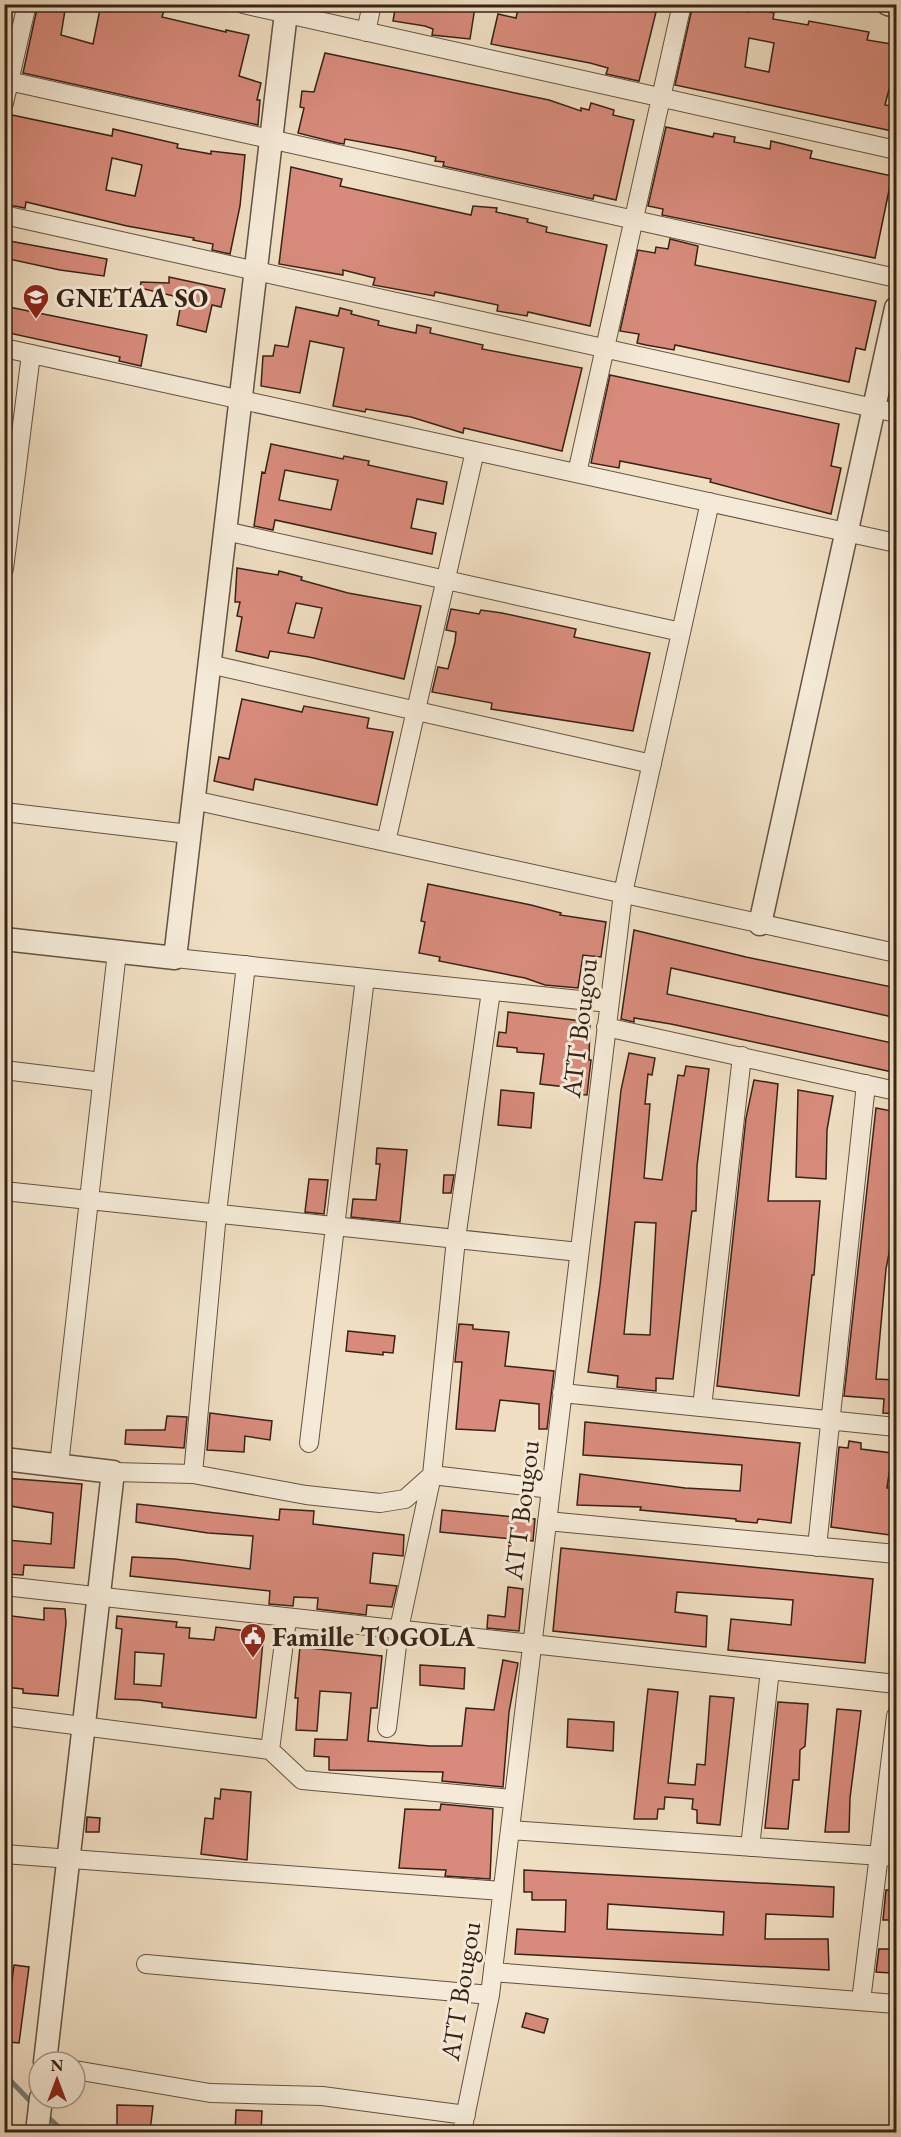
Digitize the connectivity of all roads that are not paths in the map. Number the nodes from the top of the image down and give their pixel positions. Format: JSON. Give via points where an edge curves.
{"nodes":[{"id":1,"x":27,"y":4,"type":"edge"},
{"id":2,"x":243,"y":4,"type":"edge"},
{"id":3,"x":372,"y":4,"type":"edge"},
{"id":4,"x":682,"y":4,"type":"edge"},
{"id":5,"x":888,"y":4,"type":"edge"},
{"id":6,"x":897,"y":6,"type":"edge"},
{"id":7,"x":286,"y":9,"type":"edge"},
{"id":8,"x":366,"y":32,"type":"junction"},
{"id":9,"x":7,"y":81,"type":"edge"},
{"id":10,"x":661,"y":97,"type":"junction"},
{"id":11,"x":4,"y":103,"type":"edge"},
{"id":12,"x":272,"y":139,"type":"junction"},
{"id":13,"x":897,"y":150,"type":"edge"},
{"id":14,"x":4,"y":215,"type":"edge"},
{"id":15,"x":634,"y":219,"type":"junction"},
{"id":16,"x":256,"y":271,"type":"junction"},
{"id":17,"x":897,"y":278,"type":"edge"},
{"id":18,"x":897,"y":308,"type":"edge"},
{"id":19,"x":4,"y":348,"type":"edge"},
{"id":20,"x":605,"y":348,"type":"junction"},
{"id":21,"x":31,"y":354,"type":"junction"},
{"id":22,"x":240,"y":400,"type":"junction"},
{"id":23,"x":874,"y":408,"type":"junction"},
{"id":24,"x":897,"y":413,"type":"edge"},
{"id":25,"x":475,"y":451,"type":"junction"},
{"id":26,"x":578,"y":473,"type":"junction"},
{"id":27,"x":710,"y":502,"type":"junction"},
{"id":28,"x":225,"y":531,"type":"junction"},
{"id":29,"x":847,"y":533,"type":"junction"},
{"id":30,"x":897,"y":543,"type":"edge"},
{"id":31,"x":5,"y":567,"type":"edge"},
{"id":32,"x":446,"y":580,"type":"junction"},
{"id":33,"x":681,"y":632,"type":"junction"},
{"id":34,"x":209,"y":664,"type":"junction"},
{"id":35,"x":416,"y":710,"type":"junction"},
{"id":36,"x":652,"y":764,"type":"junction"},
{"id":37,"x":194,"y":800,"type":"junction"},
{"id":38,"x":4,"y":812,"type":"edge"},
{"id":39,"x":189,"y":834,"type":"junction"},
{"id":40,"x":386,"y":842,"type":"junction"},
{"id":41,"x":623,"y":893,"type":"junction"},
{"id":42,"x":760,"y":924,"type":"junction"},
{"id":43,"x":4,"y":939,"type":"edge"},
{"id":44,"x":117,"y":952,"type":"junction"},
{"id":45,"x":897,"y":953,"type":"edge"},
{"id":46,"x":175,"y":958,"type":"junction"},
{"id":47,"x":246,"y":965,"type":"junction"},
{"id":48,"x":365,"y":978,"type":"junction"},
{"id":49,"x":492,"y":991,"type":"junction"},
{"id":50,"x":609,"y":1003,"type":"junction"},
{"id":51,"x":606,"y":1027,"type":"junction"},
{"id":52,"x":742,"y":1056,"type":"junction"},
{"id":53,"x":4,"y":1070,"type":"edge"},
{"id":54,"x":102,"y":1082,"type":"junction"},
{"id":55,"x":866,"y":1084,"type":"junction"},
{"id":56,"x":897,"y":1091,"type":"edge"},
{"id":57,"x":4,"y":1191,"type":"edge"},
{"id":58,"x":89,"y":1200,"type":"junction"},
{"id":59,"x":217,"y":1214,"type":"junction"},
{"id":60,"x":337,"y":1226,"type":"junction"},
{"id":61,"x":456,"y":1239,"type":"junction"},
{"id":62,"x":579,"y":1252,"type":"junction"},
{"id":63,"x":562,"y":1393,"type":"junction"},
{"id":64,"x":702,"y":1407,"type":"junction"},
{"id":65,"x":831,"y":1420,"type":"junction"},
{"id":66,"x":897,"y":1427,"type":"edge"},
{"id":67,"x":309,"y":1443,"type":"dead end"},
{"id":68,"x":4,"y":1459,"type":"edge"},
{"id":69,"x":59,"y":1465,"type":"junction"},
{"id":70,"x":113,"y":1472,"type":"junction"},
{"id":71,"x":193,"y":1474,"type":"junction"},
{"id":72,"x":432,"y":1475,"type":"junction"},
{"id":73,"x":551,"y":1489,"type":"junction"},
{"id":74,"x":547,"y":1521,"type":"junction"},
{"id":75,"x":818,"y":1547,"type":"junction"},
{"id":76,"x":897,"y":1554,"type":"edge"},
{"id":77,"x":4,"y":1586,"type":"edge"},
{"id":78,"x":99,"y":1596,"type":"junction"},
{"id":79,"x":287,"y":1619,"type":"junction"},
{"id":80,"x":399,"y":1629,"type":"junction"},
{"id":81,"x":532,"y":1644,"type":"junction"},
{"id":82,"x":770,"y":1670,"type":"junction"},
{"id":83,"x":897,"y":1684,"type":"edge"},
{"id":84,"x":4,"y":1716,"type":"edge"},
{"id":85,"x":897,"y":1716,"type":"edge"},
{"id":86,"x":83,"y":1726,"type":"junction"},
{"id":87,"x":387,"y":1728,"type":"dead end"},
{"id":88,"x":270,"y":1750,"type":"junction"},
{"id":89,"x":513,"y":1799,"type":"junction"},
{"id":90,"x":510,"y":1830,"type":"junction"},
{"id":91,"x":750,"y":1847,"type":"junction"},
{"id":92,"x":4,"y":1854,"type":"edge"},
{"id":93,"x":888,"y":1856,"type":"edge"},
{"id":94,"x":68,"y":1859,"type":"junction"},
{"id":95,"x":502,"y":1891,"type":"junction"},
{"id":96,"x":146,"y":1964,"type":"dead end"},
{"id":97,"x":493,"y":1972,"type":"junction"},
{"id":98,"x":490,"y":1995,"type":"junction"},
{"id":99,"x":861,"y":2001,"type":"junction"},
{"id":100,"x":897,"y":2004,"type":"edge"},
{"id":101,"x":46,"y":2050,"type":"edge"},
{"id":102,"x":87,"y":2072,"type":"edge"},
{"id":103,"x":464,"y":2124,"type":"edge"}],
"edges":[{"from":1,"to":9,"type":"street"},
{"from":2,"to":7,"type":"street"},
{"from":3,"to":8,"type":"street"},
{"from":4,"to":10,"type":"street"},
{"from":5,"to":6,"type":"street"},
{"from":7,"to":8,"type":"street"},
{"from":7,"to":12,"type":"street"},
{"from":8,"to":10,"type":"street"},
{"from":9,"to":11,"type":"street"},
{"from":9,"to":12,"type":"street"},
{"from":10,"to":13,"type":"street"},
{"from":10,"to":15,"type":"street"},
{"from":12,"to":15,"type":"street"},
{"from":12,"to":16,"type":"street"},
{"from":14,"to":16,"type":"street"},
{"from":15,"to":17,"type":"street"},
{"from":15,"to":20,"type":"street"},
{"from":16,"to":20,"type":"street"},
{"from":16,"to":22,"type":"street"},
{"from":18,"to":23,"type":"street"},
{"from":19,"to":21,"type":"street"},
{"from":20,"to":23,"type":"street"},
{"from":20,"to":26,"type":"street"},
{"from":21,"to":22,"type":"street"},
{"from":21,"to":31,"type":"street"},
{"from":22,"to":25,"type":"street"},
{"from":22,"to":28,"type":"street"},
{"from":23,"to":24,"type":"street"},
{"from":23,"to":29,"type":"street"},
{"from":25,"to":26,"type":"street"},
{"from":25,"to":32,"type":"street"},
{"from":26,"to":27,"type":"street"},
{"from":27,"to":29,"type":"street"},
{"from":27,"to":33,"type":"street","name":"ATT Bougou"},
{"from":28,"to":32,"type":"street"},
{"from":28,"to":34,"type":"street"},
{"from":29,"to":30,"type":"street"},
{"from":29,"to":42,"type":"street"},
{"from":32,"to":33,"type":"street"},
{"from":32,"to":35,"type":"street"},
{"from":33,"to":36,"type":"street","name":"ATT Bougou"},
{"from":34,"to":35,"type":"street"},
{"from":34,"to":37,"type":"street"},
{"from":35,"to":36,"type":"street"},
{"from":35,"to":40,"type":"street"},
{"from":36,"to":41,"type":"street","name":"ATT Bougou"},
{"from":37,"to":39,"type":"street"},
{"from":37,"to":40,"type":"street"},
{"from":38,"to":39,"type":"street"},
{"from":39,"to":46,"type":"street"},
{"from":40,"to":41,"type":"street"},
{"from":41,"to":42,"type":"street"},
{"from":41,"to":50,"type":"street","name":"ATT Bougou"},
{"from":42,"to":45,"type":"street"},
{"from":43,"to":44,"type":"street"},
{"from":44,"to":46,"type":"street"},
{"from":44,"to":54,"type":"street"},
{"from":46,"to":47,"type":"street"},
{"from":47,"to":48,"type":"street"},
{"from":47,"to":59,"type":"street"},
{"from":48,"to":49,"type":"street"},
{"from":48,"to":60,"type":"street"},
{"from":49,"to":50,"type":"street"},
{"from":49,"to":61,"type":"street"},
{"from":50,"to":51,"type":"street","name":"ATT Bougou"},
{"from":51,"to":52,"type":"street"},
{"from":51,"to":62,"type":"street","name":"ATT Bougou"},
{"from":52,"to":55,"type":"street"},
{"from":52,"to":64,"type":"street"},
{"from":53,"to":54,"type":"street"},
{"from":54,"to":58,"type":"street"},
{"from":55,"to":56,"type":"street"},
{"from":55,"to":65,"type":"street"},
{"from":57,"to":58,"type":"street"},
{"from":58,"to":59,"type":"street"},
{"from":58,"to":69,"type":"street"},
{"from":59,"to":60,"type":"street"},
{"from":59,"to":71,"type":"street"},
{"from":60,"to":61,"type":"street"},
{"from":60,"to":67,"type":"street"},
{"from":61,"to":62,"type":"street"},
{"from":61,"to":72,"type":"street"},
{"from":62,"to":63,"type":"street","name":"ATT Bougou"},
{"from":63,"to":64,"type":"street"},
{"from":63,"to":73,"type":"street","name":"ATT Bougou"},
{"from":64,"to":65,"type":"street"},
{"from":65,"to":66,"type":"street"},
{"from":65,"to":75,"type":"street"},
{"from":68,"to":69,"type":"street"},
{"from":69,"to":70,"type":"street"},
{"from":70,"to":71,"type":"street"},
{"from":70,"to":78,"type":"street"},
{"from":71,"to":72,"type":"street","via":[[306,1495],[380,1503],[405,1499]]},
{"from":72,"to":73,"type":"street"},
{"from":72,"to":80,"type":"street"},
{"from":73,"to":74,"type":"street","name":"ATT Bougou"},
{"from":74,"to":75,"type":"street"},
{"from":74,"to":81,"type":"street","name":"ATT Bougou"},
{"from":75,"to":76,"type":"street"},
{"from":77,"to":78,"type":"street"},
{"from":78,"to":79,"type":"street"},
{"from":78,"to":86,"type":"street"},
{"from":79,"to":80,"type":"street"},
{"from":79,"to":88,"type":"street"},
{"from":80,"to":81,"type":"street"},
{"from":80,"to":87,"type":"street"},
{"from":81,"to":82,"type":"street"},
{"from":81,"to":89,"type":"street","name":"ATT Bougou"},
{"from":82,"to":83,"type":"street"},
{"from":82,"to":91,"type":"street"},
{"from":84,"to":86,"type":"street"},
{"from":85,"to":93,"type":"street"},
{"from":86,"to":88,"type":"street"},
{"from":86,"to":94,"type":"street"},
{"from":88,"to":89,"type":"street","via":[[302,1780]]},
{"from":89,"to":90,"type":"street","name":"ATT Bougou"},
{"from":90,"to":91,"type":"street"},
{"from":90,"to":95,"type":"street","name":"ATT Bougou"},
{"from":91,"to":93,"type":"street"},
{"from":92,"to":94,"type":"street"},
{"from":93,"to":99,"type":"street"},
{"from":94,"to":95,"type":"street"},
{"from":94,"to":101,"type":"street"},
{"from":95,"to":97,"type":"street","name":"ATT Bougou"},
{"from":96,"to":98,"type":"street"},
{"from":97,"to":98,"type":"street","name":"ATT Bougou"},
{"from":97,"to":99,"type":"street"},
{"from":98,"to":103,"type":"street","name":"ATT Bougou"},
{"from":99,"to":100,"type":"street"},
{"from":102,"to":103,"type":"street","via":[[210,2093],[322,2096]]}]}
